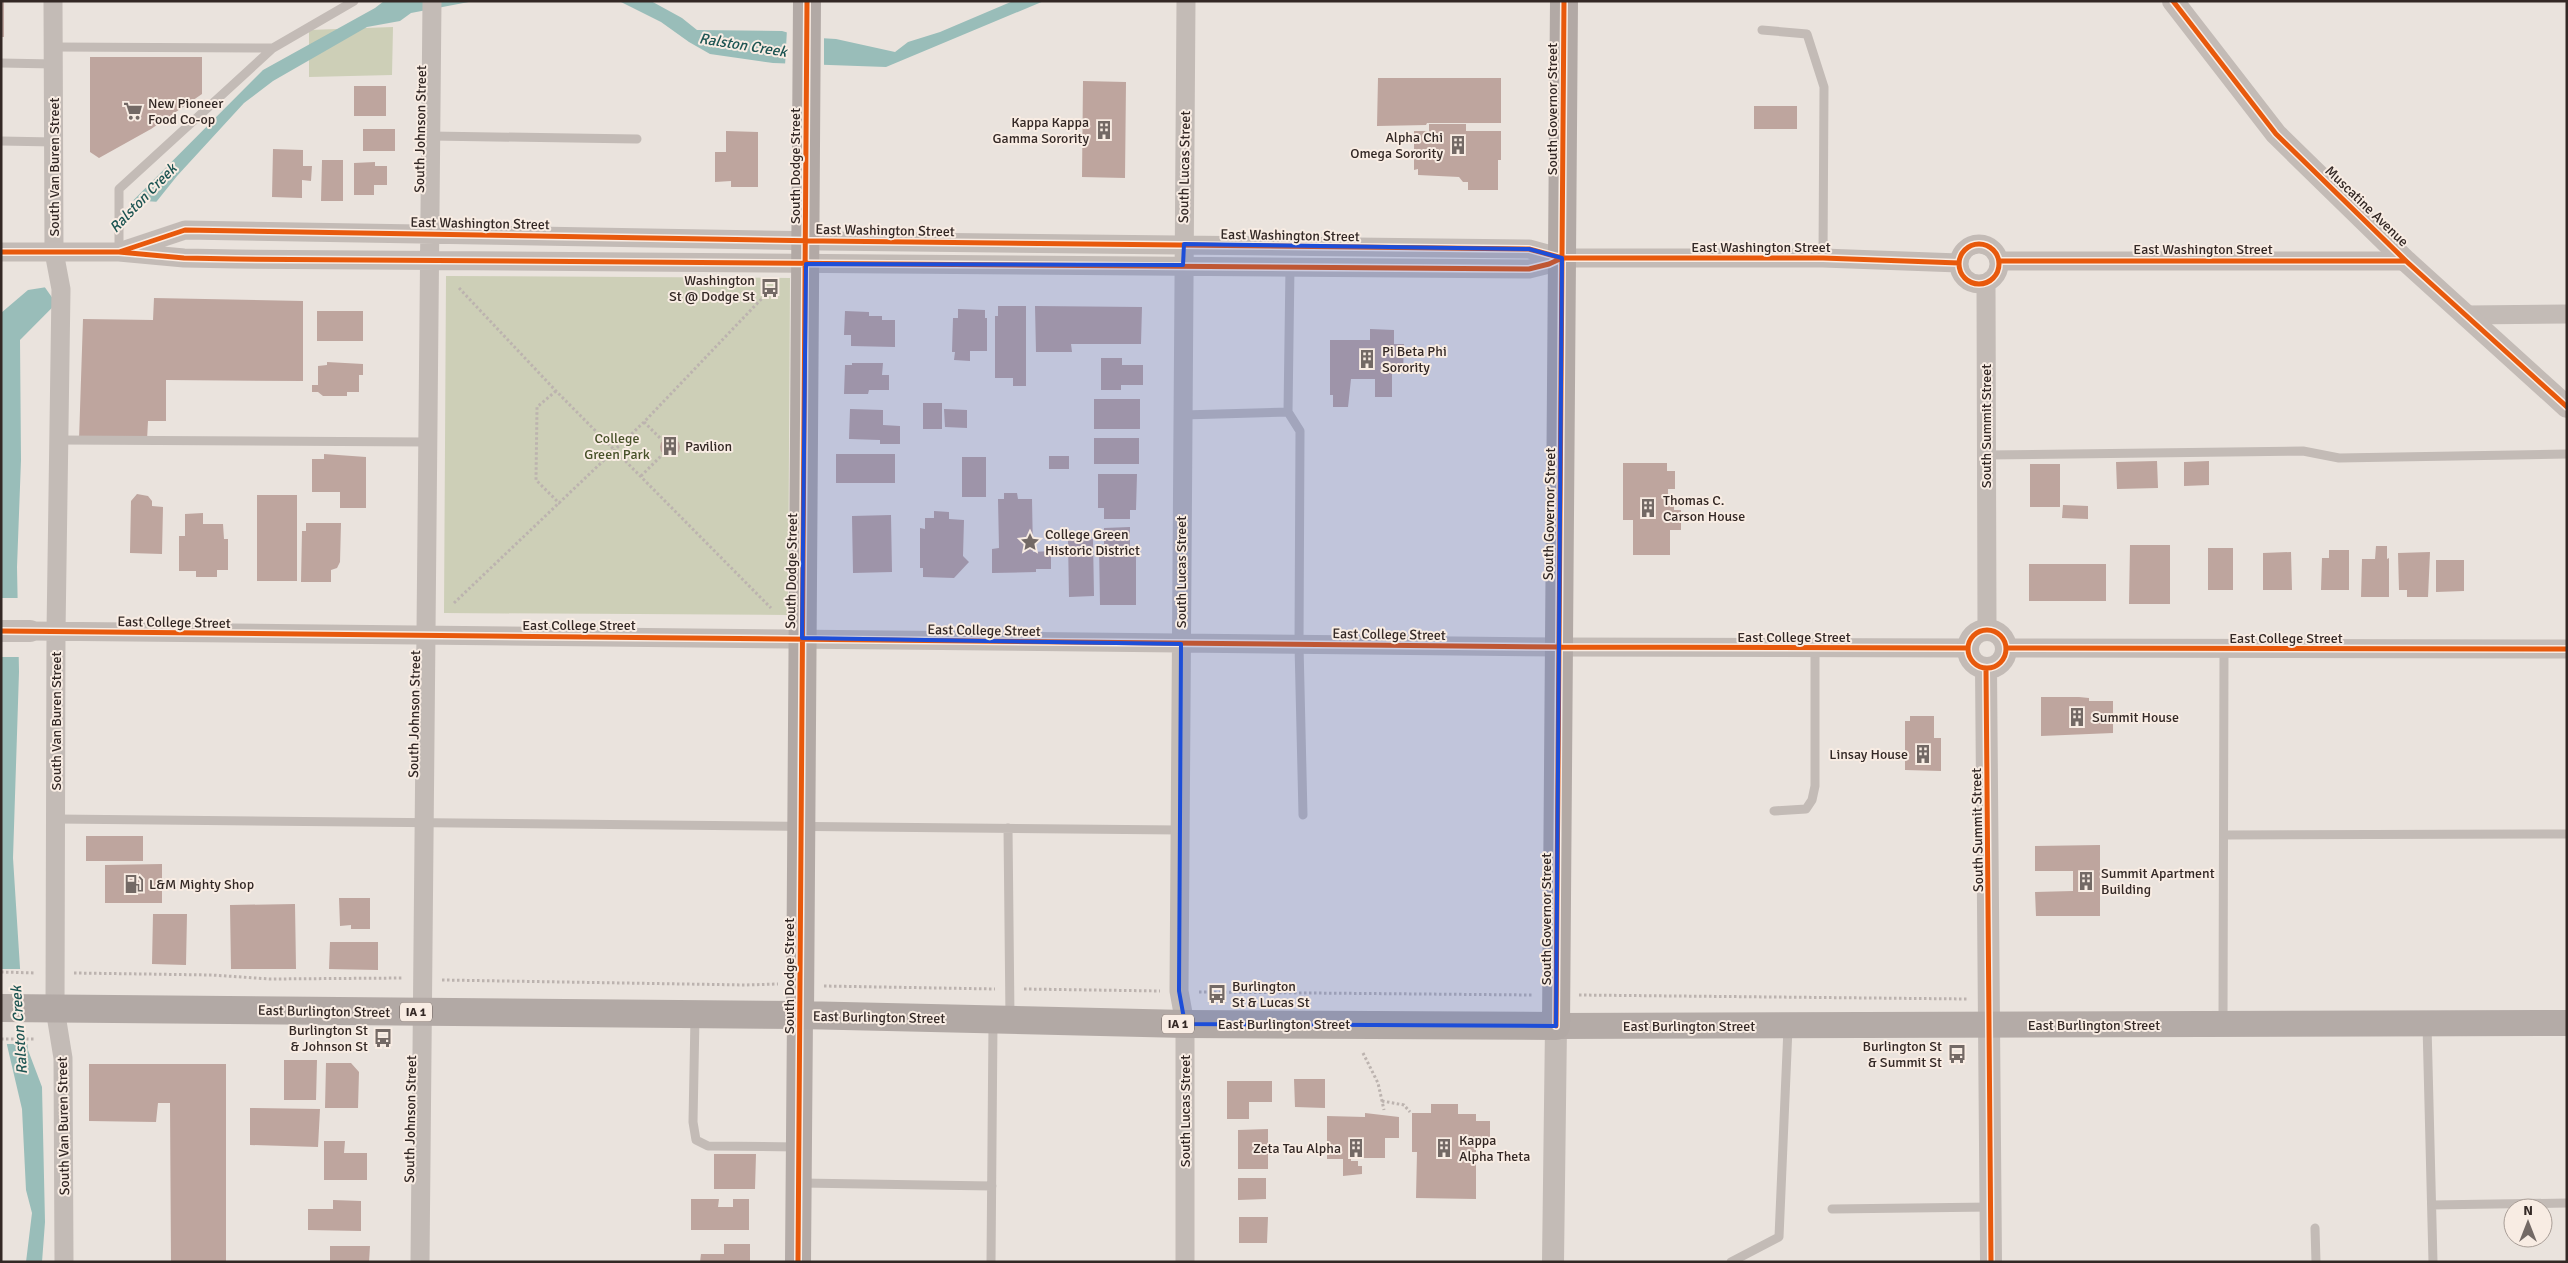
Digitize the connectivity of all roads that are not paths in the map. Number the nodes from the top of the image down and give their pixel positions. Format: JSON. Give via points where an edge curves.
{"nodes":[{"id":1,"x":54,"y":1,"type":"edge"},
{"id":2,"x":354,"y":1,"type":"edge"},
{"id":3,"x":1186,"y":1,"type":"edge"},
{"id":4,"x":1564,"y":1,"type":"edge"},
{"id":5,"x":2173,"y":1,"type":"edge"},
{"id":6,"x":432,"y":9,"type":"edge"},
{"id":7,"x":807,"y":14,"type":"edge"},
{"id":8,"x":1762,"y":30,"type":"dead end"},
{"id":9,"x":273,"y":48,"type":"junction"},
{"id":10,"x":54,"y":55,"type":"junction"},
{"id":11,"x":1,"y":64,"type":"edge"},
{"id":12,"x":431,"y":136,"type":"junction"},
{"id":13,"x":637,"y":139,"type":"dead end"},
{"id":14,"x":1,"y":141,"type":"edge"},
{"id":15,"x":54,"y":142,"type":"junction"},
{"id":16,"x":430,"y":233,"type":"junction"},
{"id":17,"x":1184,"y":244,"type":"junction"},
{"id":18,"x":119,"y":250,"type":"junction"},
{"id":19,"x":1,"y":252,"type":"edge"},
{"id":20,"x":54,"y":252,"type":"junction"},
{"id":21,"x":806,"y":252,"type":"junction"},
{"id":22,"x":1562,"y":258,"type":"junction"},
{"id":23,"x":1823,"y":258,"type":"junction"},
{"id":24,"x":1999,"y":260,"type":"junction"},
{"id":25,"x":2406,"y":260,"type":"junction"},
{"id":26,"x":430,"y":261,"type":"junction"},
{"id":27,"x":1959,"y":263,"type":"junction"},
{"id":28,"x":1184,"y":265,"type":"junction"},
{"id":29,"x":1290,"y":266,"type":"junction"},
{"id":30,"x":1986,"y":283,"type":"junction"},
{"id":31,"x":2567,"y":314,"type":"edge"},
{"id":32,"x":2467,"y":315,"type":"junction"},
{"id":33,"x":2567,"y":407,"type":"edge"},
{"id":34,"x":1288,"y":412,"type":"junction"},
{"id":35,"x":1182,"y":415,"type":"junction"},
{"id":36,"x":60,"y":440,"type":"junction"},
{"id":37,"x":427,"y":442,"type":"junction"},
{"id":38,"x":2567,"y":454,"type":"edge"},
{"id":39,"x":1986,"y":455,"type":"junction"},
{"id":40,"x":1986,"y":629,"type":"junction"},
{"id":41,"x":1,"y":631,"type":"edge"},
{"id":42,"x":30,"y":631,"type":"joint"},
{"id":43,"x":56,"y":632,"type":"junction"},
{"id":44,"x":426,"y":636,"type":"junction"},
{"id":45,"x":802,"y":638,"type":"junction"},
{"id":46,"x":1181,"y":644,"type":"junction"},
{"id":47,"x":1299,"y":645,"type":"junction"},
{"id":48,"x":1559,"y":647,"type":"junction"},
{"id":49,"x":1967,"y":648,"type":"junction"},
{"id":50,"x":2006,"y":648,"type":"junction"},
{"id":51,"x":1815,"y":649,"type":"junction"},
{"id":52,"x":2567,"y":649,"type":"edge"},
{"id":53,"x":2224,"y":650,"type":"junction"},
{"id":54,"x":1986,"y":668,"type":"junction"},
{"id":55,"x":1774,"y":811,"type":"dead end"},
{"id":56,"x":1303,"y":815,"type":"dead end"},
{"id":57,"x":56,"y":819,"type":"junction"},
{"id":58,"x":424,"y":822,"type":"junction"},
{"id":59,"x":801,"y":826,"type":"junction"},
{"id":60,"x":1008,"y":828,"type":"junction"},
{"id":61,"x":1180,"y":830,"type":"junction"},
{"id":62,"x":2567,"y":834,"type":"edge"},
{"id":63,"x":2224,"y":835,"type":"junction"},
{"id":64,"x":1,"y":1008,"type":"edge"},
{"id":65,"x":43,"y":1008,"type":"junction"},
{"id":66,"x":422,"y":1012,"type":"junction"},
{"id":67,"x":695,"y":1014,"type":"junction"},
{"id":68,"x":800,"y":1015,"type":"junction"},
{"id":69,"x":1002,"y":1020,"type":"junction"},
{"id":70,"x":2427,"y":1023,"type":"junction"},
{"id":71,"x":2567,"y":1023,"type":"edge"},
{"id":72,"x":1185,"y":1024,"type":"junction"},
{"id":73,"x":2222,"y":1024,"type":"junction"},
{"id":74,"x":1991,"y":1025,"type":"junction"},
{"id":75,"x":1556,"y":1026,"type":"junction"},
{"id":76,"x":1788,"y":1026,"type":"junction"},
{"id":77,"x":799,"y":1147,"type":"junction"},
{"id":78,"x":798,"y":1182,"type":"junction"},
{"id":79,"x":992,"y":1186,"type":"junction"},
{"id":80,"x":2567,"y":1203,"type":"edge"},
{"id":81,"x":2432,"y":1204,"type":"junction"},
{"id":82,"x":1991,"y":1207,"type":"junction"},
{"id":83,"x":1832,"y":1209,"type":"dead end"},
{"id":84,"x":2315,"y":1228,"type":"dead end"},
{"id":85,"x":64,"y":1262,"type":"edge"},
{"id":86,"x":420,"y":1262,"type":"edge"},
{"id":87,"x":798,"y":1262,"type":"edge"},
{"id":88,"x":991,"y":1262,"type":"edge"},
{"id":89,"x":1185,"y":1262,"type":"edge"},
{"id":90,"x":1554,"y":1262,"type":"edge"},
{"id":91,"x":1731,"y":1262,"type":"edge"},
{"id":92,"x":1991,"y":1262,"type":"edge"},
{"id":93,"x":2316,"y":1262,"type":"edge"},
{"id":94,"x":2433,"y":1262,"type":"edge"}],
"edges":[{"from":1,"to":10,"type":"street","name":"South Van Buren Street"},
{"from":2,"to":9,"type":"lane"},
{"from":3,"to":17,"type":"street","name":"South Lucas Street"},
{"from":4,"to":22,"type":"main road","name":"South Governor Street"},
{"from":5,"to":25,"type":"street","name":"Muscatine Avenue","via":[[2276,134]]},
{"from":6,"to":12,"type":"street","name":"South Johnson Street"},
{"from":7,"to":21,"type":"main road","name":"South Dodge Street"},
{"from":8,"to":23,"type":"lane","via":[[1807,34],[1824,87]]},
{"from":9,"to":10,"type":"lane"},
{"from":9,"to":18,"type":"lane","via":[[119,189]]},
{"from":10,"to":11,"type":"lane"},
{"from":10,"to":15,"type":"street","name":"South Van Buren Street"},
{"from":12,"to":13,"type":"lane"},
{"from":12,"to":16,"type":"street","name":"South Johnson Street"},
{"from":14,"to":15,"type":"lane"},
{"from":15,"to":20,"type":"street","name":"South Van Buren Street"},
{"from":16,"to":18,"type":"street","name":"East Washington Street","via":[[185,230]]},
{"from":16,"to":21,"type":"street","name":"East Washington Street"},
{"from":16,"to":26,"type":"street","name":"South Johnson Street"},
{"from":17,"to":21,"type":"street","name":"East Washington Street"},
{"from":17,"to":22,"type":"street","name":"East Washington Street","via":[[1529,249]]},
{"from":17,"to":28,"type":"street","name":"South Lucas Street"},
{"from":18,"to":20,"type":"street","name":"East Washington Street"},
{"from":18,"to":26,"type":"street","name":"East Washington Street","via":[[184,258]]},
{"from":19,"to":20,"type":"street","name":"East Washington Street"},
{"from":20,"to":36,"type":"street","name":"South Van Buren Street","via":[[61,289]]},
{"from":21,"to":26,"type":"street","name":"East Washington Street"},
{"from":21,"to":28,"type":"street","name":"East Washington Street"},
{"from":21,"to":45,"type":"main road","name":"South Dodge Street"},
{"from":22,"to":23,"type":"street","name":"East Washington Street"},
{"from":22,"to":29,"type":"street","name":"East Washington Street","via":[[1529,269]]},
{"from":22,"to":48,"type":"main road","name":"South Governor Street"},
{"from":23,"to":27,"type":"street","name":"East Washington Street"},
{"from":24,"to":25,"type":"street","name":"East Washington Street"},
{"from":24,"to":27,"type":"street","via":[[1992,249],[1980,244],[1967,248]]},
{"from":24,"to":30,"type":"street","via":[[1995,276]]},
{"from":25,"to":32,"type":"street","name":"Muscatine Avenue"},
{"from":26,"to":37,"type":"street","name":"South Johnson Street"},
{"from":27,"to":30,"type":"street","via":[[1960,271],[1968,280]]},
{"from":28,"to":29,"type":"street","name":"East Washington Street"},
{"from":28,"to":35,"type":"street","name":"South Lucas Street"},
{"from":29,"to":34,"type":"lane"},
{"from":30,"to":39,"type":"street","name":"South Summit Street"},
{"from":31,"to":32,"type":"street"},
{"from":32,"to":33,"type":"street","name":"Muscatine Avenue"},
{"from":34,"to":35,"type":"lane"},
{"from":34,"to":47,"type":"lane","via":[[1300,431]]},
{"from":35,"to":46,"type":"street","name":"South Lucas Street"},
{"from":36,"to":37,"type":"lane"},
{"from":36,"to":43,"type":"street","name":"South Van Buren Street"},
{"from":37,"to":44,"type":"street","name":"South Johnson Street"},
{"from":38,"to":39,"type":"lane","via":[[2339,458],[2303,451]]},
{"from":39,"to":40,"type":"street","name":"South Summit Street"},
{"from":40,"to":49,"type":"street","via":[[1972,636]]},
{"from":40,"to":50,"type":"street","via":[[2000,634]]},
{"from":41,"to":42,"type":"street","name":"East College Street"},
{"from":42,"to":43,"type":"street","name":"East College Street"},
{"from":43,"to":44,"type":"street","name":"East College Street"},
{"from":43,"to":57,"type":"street","name":"South Van Buren Street"},
{"from":44,"to":45,"type":"street","name":"East College Street"},
{"from":44,"to":58,"type":"street","name":"South Johnson Street"},
{"from":45,"to":46,"type":"street","name":"East College Street"},
{"from":45,"to":59,"type":"main road","name":"South Dodge Street"},
{"from":46,"to":47,"type":"street","name":"East College Street"},
{"from":46,"to":61,"type":"street","name":"South Lucas Street"},
{"from":47,"to":48,"type":"street","name":"East College Street"},
{"from":47,"to":56,"type":"lane"},
{"from":48,"to":51,"type":"street","name":"East College Street"},
{"from":48,"to":75,"type":"main road","name":"South Governor Street"},
{"from":49,"to":51,"type":"street","name":"East College Street"},
{"from":49,"to":54,"type":"street","via":[[1970,659]]},
{"from":50,"to":53,"type":"street","name":"East College Street"},
{"from":50,"to":54,"type":"street","via":[[1999,664]]},
{"from":51,"to":55,"type":"lane","via":[[1815,786],[1812,800],[1806,809]]},
{"from":52,"to":53,"type":"street","name":"East College Street"},
{"from":53,"to":63,"type":"lane"},
{"from":54,"to":74,"type":"street","name":"South Summit Street"},
{"from":57,"to":58,"type":"lane"},
{"from":57,"to":65,"type":"street","name":"South Van Buren Street"},
{"from":58,"to":59,"type":"lane"},
{"from":58,"to":66,"type":"street","name":"South Johnson Street"},
{"from":59,"to":60,"type":"lane"},
{"from":59,"to":68,"type":"main road","name":"South Dodge Street"},
{"from":60,"to":61,"type":"lane"},
{"from":60,"to":69,"type":"lane"},
{"from":61,"to":72,"type":"street","name":"South Lucas Street","via":[[1178,991]]},
{"from":62,"to":63,"type":"lane"},
{"from":63,"to":73,"type":"lane"},
{"from":64,"to":65,"type":"main road","name":"East Burlington Street","number":"IA 1"},
{"from":65,"to":66,"type":"main road","name":"East Burlington Street","number":"IA 1"},
{"from":65,"to":85,"type":"street","name":"South Van Buren Street","via":[[63,1058]]},
{"from":66,"to":67,"type":"main road","name":"East Burlington Street","number":"IA 1"},
{"from":66,"to":86,"type":"street","name":"South Johnson Street"},
{"from":67,"to":68,"type":"main road","name":"East Burlington Street","number":"IA 1"},
{"from":67,"to":77,"type":"lane","via":[[693,1122],[696,1140],[708,1146]]},
{"from":68,"to":69,"type":"main road","name":"East Burlington Street","number":"IA 1"},
{"from":68,"to":77,"type":"main road","name":"South Dodge Street"},
{"from":69,"to":72,"type":"main road","name":"East Burlington Street","number":"IA 1"},
{"from":69,"to":79,"type":"lane"},
{"from":70,"to":71,"type":"main road","name":"East Burlington Street"},
{"from":70,"to":73,"type":"main road","name":"East Burlington Street"},
{"from":70,"to":81,"type":"lane"},
{"from":72,"to":75,"type":"main road","name":"East Burlington Street","number":"IA 1"},
{"from":72,"to":89,"type":"street","name":"South Lucas Street"},
{"from":73,"to":74,"type":"main road","name":"East Burlington Street"},
{"from":74,"to":76,"type":"main road","name":"East Burlington Street"},
{"from":74,"to":82,"type":"street","name":"South Summit Street"},
{"from":75,"to":76,"type":"main road","name":"East Burlington Street"},
{"from":75,"to":90,"type":"street","name":"South Governor Street"},
{"from":76,"to":91,"type":"lane","via":[[1780,1237]]},
{"from":77,"to":78,"type":"main road","name":"South Dodge Street"},
{"from":78,"to":79,"type":"lane"},
{"from":78,"to":87,"type":"main road","name":"South Dodge Street"},
{"from":79,"to":88,"type":"lane"},
{"from":80,"to":81,"type":"lane"},
{"from":81,"to":94,"type":"lane"},
{"from":82,"to":83,"type":"lane"},
{"from":82,"to":92,"type":"street","name":"South Summit Street"},
{"from":84,"to":93,"type":"lane"}]}
